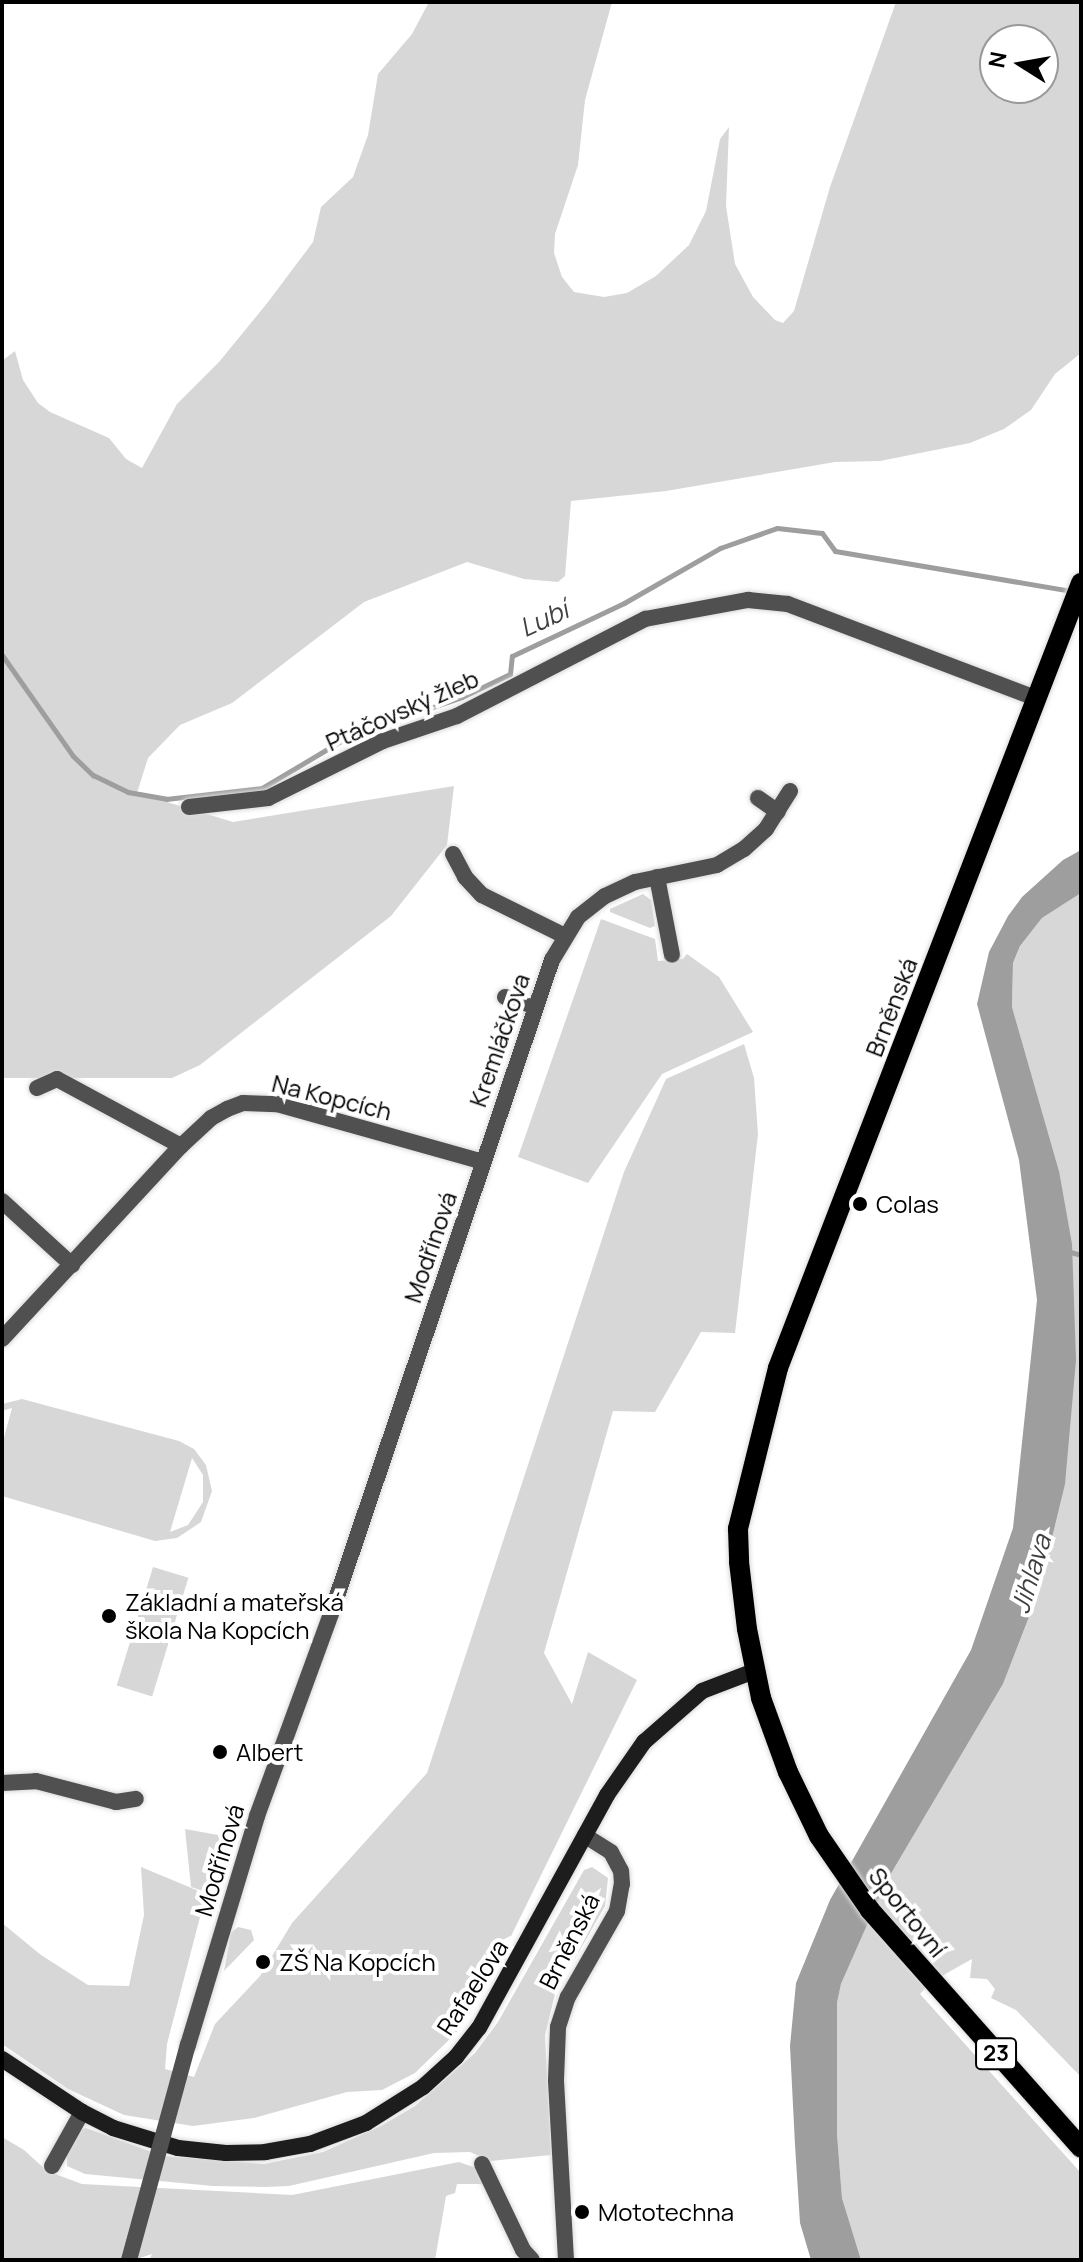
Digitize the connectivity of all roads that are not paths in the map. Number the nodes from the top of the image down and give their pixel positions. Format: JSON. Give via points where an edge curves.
{"nodes":[{"id":1,"x":1081,"y":583,"type":"edge"},
{"id":2,"x":1036,"y":698,"type":"junction"},
{"id":3,"x":790,"y":791,"type":"dead end"},
{"id":4,"x":758,"y":798,"type":"dead end"},
{"id":5,"x":189,"y":807,"type":"dead end"},
{"id":6,"x":778,"y":812,"type":"junction"},
{"id":7,"x":453,"y":854,"type":"dead end"},
{"id":8,"x":657,"y":877,"type":"junction"},
{"id":9,"x":565,"y":936,"type":"junction"},
{"id":10,"x":672,"y":955,"type":"dead end"},
{"id":11,"x":505,"y":997,"type":"dead end"},
{"id":12,"x":535,"y":1006,"type":"junction"},
{"id":13,"x":37,"y":1088,"type":"dead end"},
{"id":14,"x":181,"y":1146,"type":"junction"},
{"id":15,"x":483,"y":1162,"type":"junction"},
{"id":16,"x":2,"y":1201,"type":"edge"},
{"id":17,"x":72,"y":1265,"type":"junction"},
{"id":18,"x":2,"y":1339,"type":"edge"},
{"id":19,"x":754,"y":1671,"type":"junction"},
{"id":20,"x":2,"y":1783,"type":"edge"},
{"id":21,"x":136,"y":1799,"type":"dead end"},
{"id":22,"x":585,"y":1836,"type":"junction"},
{"id":23,"x":2,"y":2059,"type":"edge"},
{"id":24,"x":82,"y":2112,"type":"junction"},
{"id":25,"x":1081,"y":2148,"type":"edge"},
{"id":26,"x":482,"y":2164,"type":"dead end"},
{"id":27,"x":52,"y":2166,"type":"dead end"},
{"id":28,"x":129,"y":2260,"type":"edge"},
{"id":29,"x":532,"y":2260,"type":"edge"},
{"id":30,"x":566,"y":2260,"type":"edge"}],
"edges":[{"from":1,"to":2,"type":"main road","name":"Brněnská"},
{"from":2,"to":5,"type":"street","name":"Ptáčovský žleb","via":[[788,604],[748,600],[645,619],[457,716],[383,741],[268,798]]},
{"from":2,"to":19,"type":"main road","name":"Brněnská","number":"23","via":[[778,1368],[738,1529]]},
{"from":3,"to":6,"type":"street","name":"Kremláčkova"},
{"from":4,"to":6,"type":"street"},
{"from":6,"to":8,"type":"street","name":"Kremláčkova","via":[[744,849],[717,865]]},
{"from":7,"to":9,"type":"street","via":[[482,895]]},
{"from":8,"to":9,"type":"street","name":"Kremláčkova","via":[[605,896],[578,917]]},
{"from":8,"to":10,"type":"street"},
{"from":9,"to":12,"type":"street","name":"Kremláčkova"},
{"from":11,"to":12,"type":"street"},
{"from":12,"to":15,"type":"street","name":"Kremláčkova"},
{"from":13,"to":14,"type":"street","via":[[57,1079]]},
{"from":14,"to":15,"type":"street","name":"Na Kopcích","via":[[211,1118],[243,1103],[259,1102]]},
{"from":14,"to":17,"type":"street","name":"Na Kopcích"},
{"from":15,"to":28,"type":"street","name":"Modřínová","bridge":true,"via":[[257,1816]]},
{"from":16,"to":17,"type":"street"},
{"from":17,"to":18,"type":"street","name":"Na Kopcích"},
{"from":19,"to":22,"type":"main road","via":[[685,1703],[644,1742]]},
{"from":19,"to":25,"type":"main road","name":"Sportovní","number":"23","via":[[777,1746],[819,1836],[912,1959]]},
{"from":20,"to":21,"type":"street","via":[[36,1781],[116,1802]]},
{"from":22,"to":24,"type":"main road","name":"Rafaelova","via":[[479,2028],[439,2074],[391,2110],[310,2144],[247,2153],[166,2145]]},
{"from":22,"to":30,"type":"street","name":"Brněnská","via":[[611,1852],[622,1884],[617,1911],[568,1997],[558,2027]]},
{"from":23,"to":24,"type":"main road","name":"Rafaelova"},
{"from":24,"to":27,"type":"street"},
{"from":26,"to":29,"type":"street"}]}
